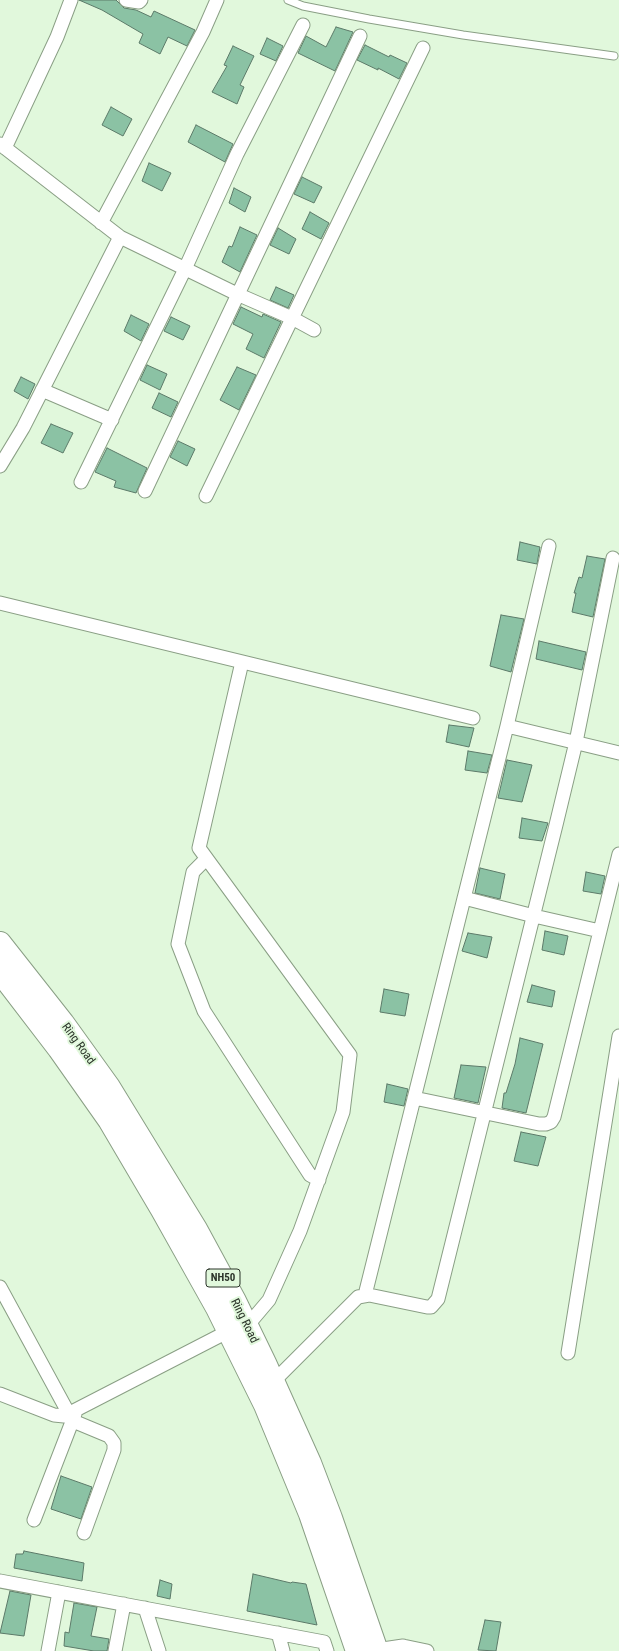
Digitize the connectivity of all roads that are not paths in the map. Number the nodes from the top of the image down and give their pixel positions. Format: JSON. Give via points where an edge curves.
{"nodes":[{"id":1,"x":71,"y":0,"type":"edge"},
{"id":2,"x":126,"y":0,"type":"edge"},
{"id":3,"x":141,"y":0,"type":"edge"},
{"id":4,"x":217,"y":0,"type":"edge"},
{"id":5,"x":288,"y":0,"type":"edge"},
{"id":6,"x":302,"y":25,"type":"dead end"},
{"id":7,"x":360,"y":36,"type":"dead end"},
{"id":8,"x":423,"y":48,"type":"dead end"},
{"id":9,"x":614,"y":56,"type":"dead end"},
{"id":10,"x":2,"y":146,"type":"edge"},
{"id":11,"x":101,"y":223,"type":"junction"},
{"id":12,"x":120,"y":237,"type":"junction"},
{"id":13,"x":185,"y":269,"type":"junction"},
{"id":14,"x":237,"y":294,"type":"junction"},
{"id":15,"x":292,"y":318,"type":"junction"},
{"id":16,"x":314,"y":330,"type":"dead end"},
{"id":17,"x":42,"y":390,"type":"junction"},
{"id":18,"x":112,"y":420,"type":"junction"},
{"id":19,"x":0,"y":466,"type":"edge"},
{"id":20,"x":81,"y":482,"type":"dead end"},
{"id":21,"x":145,"y":491,"type":"dead end"},
{"id":22,"x":206,"y":496,"type":"dead end"},
{"id":23,"x":549,"y":546,"type":"dead end"},
{"id":24,"x":614,"y":558,"type":"dead end"},
{"id":25,"x":0,"y":603,"type":"edge"},
{"id":26,"x":242,"y":662,"type":"junction"},
{"id":27,"x":473,"y":718,"type":"dead end"},
{"id":28,"x":507,"y":726,"type":"junction"},
{"id":29,"x":576,"y":742,"type":"junction"},
{"id":30,"x":619,"y":753,"type":"edge"},
{"id":31,"x":619,"y":854,"type":"edge"},
{"id":32,"x":206,"y":859,"type":"junction"},
{"id":33,"x":464,"y":898,"type":"junction"},
{"id":34,"x":534,"y":916,"type":"junction"},
{"id":35,"x":600,"y":931,"type":"junction"},
{"id":36,"x":0,"y":943,"type":"edge"},
{"id":37,"x":0,"y":972,"type":"edge"},
{"id":38,"x":619,"y":1036,"type":"edge"},
{"id":39,"x":414,"y":1098,"type":"junction"},
{"id":40,"x":485,"y":1113,"type":"junction"},
{"id":41,"x":319,"y":1180,"type":"junction"},
{"id":42,"x":0,"y":1287,"type":"edge"},
{"id":43,"x":365,"y":1295,"type":"junction"},
{"id":44,"x":238,"y":1328,"type":"junction"},
{"id":45,"x":568,"y":1353,"type":"dead end"},
{"id":46,"x":273,"y":1382,"type":"junction"},
{"id":47,"x":0,"y":1394,"type":"edge"},
{"id":48,"x":73,"y":1415,"type":"junction"},
{"id":49,"x":34,"y":1520,"type":"dead end"},
{"id":50,"x":84,"y":1533,"type":"dead end"},
{"id":51,"x":0,"y":1580,"type":"edge"},
{"id":52,"x":59,"y":1592,"type":"junction"},
{"id":53,"x":124,"y":1604,"type":"junction"},
{"id":54,"x":145,"y":1608,"type":"junction"},
{"id":55,"x":278,"y":1633,"type":"junction"},
{"id":56,"x":404,"y":1649,"type":"edge"},
{"id":57,"x":48,"y":1651,"type":"edge"},
{"id":58,"x":115,"y":1651,"type":"edge"},
{"id":59,"x":158,"y":1651,"type":"edge"},
{"id":60,"x":283,"y":1651,"type":"edge"},
{"id":61,"x":327,"y":1651,"type":"edge"},
{"id":62,"x":370,"y":1651,"type":"edge"},
{"id":63,"x":427,"y":1651,"type":"edge"}],
"edges":[{"from":1,"to":10,"type":"street","via":[[58,37]]},
{"from":2,"to":3,"type":"street"},
{"from":4,"to":11,"type":"street","via":[[203,32]]},
{"from":5,"to":9,"type":"lane","via":[[318,9],[463,35]]},
{"from":6,"to":13,"type":"street","via":[[237,154]]},
{"from":7,"to":14,"type":"street"},
{"from":8,"to":15,"type":"street"},
{"from":10,"to":11,"type":"street"},
{"from":11,"to":12,"type":"street"},
{"from":12,"to":13,"type":"street"},
{"from":12,"to":17,"type":"street"},
{"from":13,"to":14,"type":"street"},
{"from":13,"to":18,"type":"street"},
{"from":14,"to":15,"type":"street"},
{"from":14,"to":21,"type":"street"},
{"from":15,"to":16,"type":"street"},
{"from":15,"to":22,"type":"street"},
{"from":17,"to":18,"type":"street"},
{"from":17,"to":19,"type":"street"},
{"from":18,"to":20,"type":"street"},
{"from":23,"to":28,"type":"street"},
{"from":24,"to":29,"type":"street"},
{"from":25,"to":26,"type":"street"},
{"from":26,"to":27,"type":"street"},
{"from":26,"to":32,"type":"street","via":[[199,848]]},
{"from":28,"to":29,"type":"street"},
{"from":28,"to":33,"type":"street"},
{"from":29,"to":30,"type":"street"},
{"from":29,"to":34,"type":"street"},
{"from":31,"to":35,"type":"street"},
{"from":32,"to":41,"type":"street","via":[[193,872],[178,944],[204,1011],[310,1175]]},
{"from":32,"to":41,"type":"street","via":[[350,1055],[343,1112]]},
{"from":33,"to":34,"type":"street"},
{"from":33,"to":39,"type":"street"},
{"from":34,"to":35,"type":"street"},
{"from":34,"to":40,"type":"street"},
{"from":35,"to":40,"type":"street","via":[[551,1122],[539,1124]]},
{"from":36,"to":44,"type":"highway","name":"Ring Road","number":"NH50","via":[[109,1087],[196,1229]]},
{"from":37,"to":44,"type":"highway","name":"Ring Road","number":"NH50","via":[[109,1120],[218,1308]]},
{"from":38,"to":45,"type":"street"},
{"from":39,"to":40,"type":"street"},
{"from":39,"to":43,"type":"street"},
{"from":40,"to":43,"type":"street","via":[[435,1304],[426,1307]]},
{"from":41,"to":44,"type":"street","via":[[300,1231],[269,1300]]},
{"from":42,"to":48,"type":"street"},
{"from":43,"to":46,"type":"street","via":[[355,1300]]},
{"from":44,"to":46,"type":"highway","name":"Ring Road","number":"NH50"},
{"from":44,"to":48,"type":"street"},
{"from":44,"to":62,"type":"highway","name":"Ring Road","number":"NH50","via":[[265,1405]]},
{"from":46,"to":62,"type":"highway","name":"Ring Road","number":"NH50","via":[[310,1463],[331,1518]]},
{"from":47,"to":48,"type":"street","via":[[54,1415]]},
{"from":48,"to":49,"type":"street"},
{"from":48,"to":50,"type":"street","via":[[109,1436],[114,1443],[114,1450]]},
{"from":51,"to":52,"type":"street"},
{"from":52,"to":53,"type":"street"},
{"from":52,"to":57,"type":"street"},
{"from":53,"to":54,"type":"street"},
{"from":53,"to":58,"type":"street"},
{"from":54,"to":55,"type":"street"},
{"from":54,"to":59,"type":"street"},
{"from":55,"to":60,"type":"street"},
{"from":55,"to":61,"type":"street","via":[[324,1642]]},
{"from":56,"to":62,"type":"street"},
{"from":56,"to":63,"type":"street"}]}
